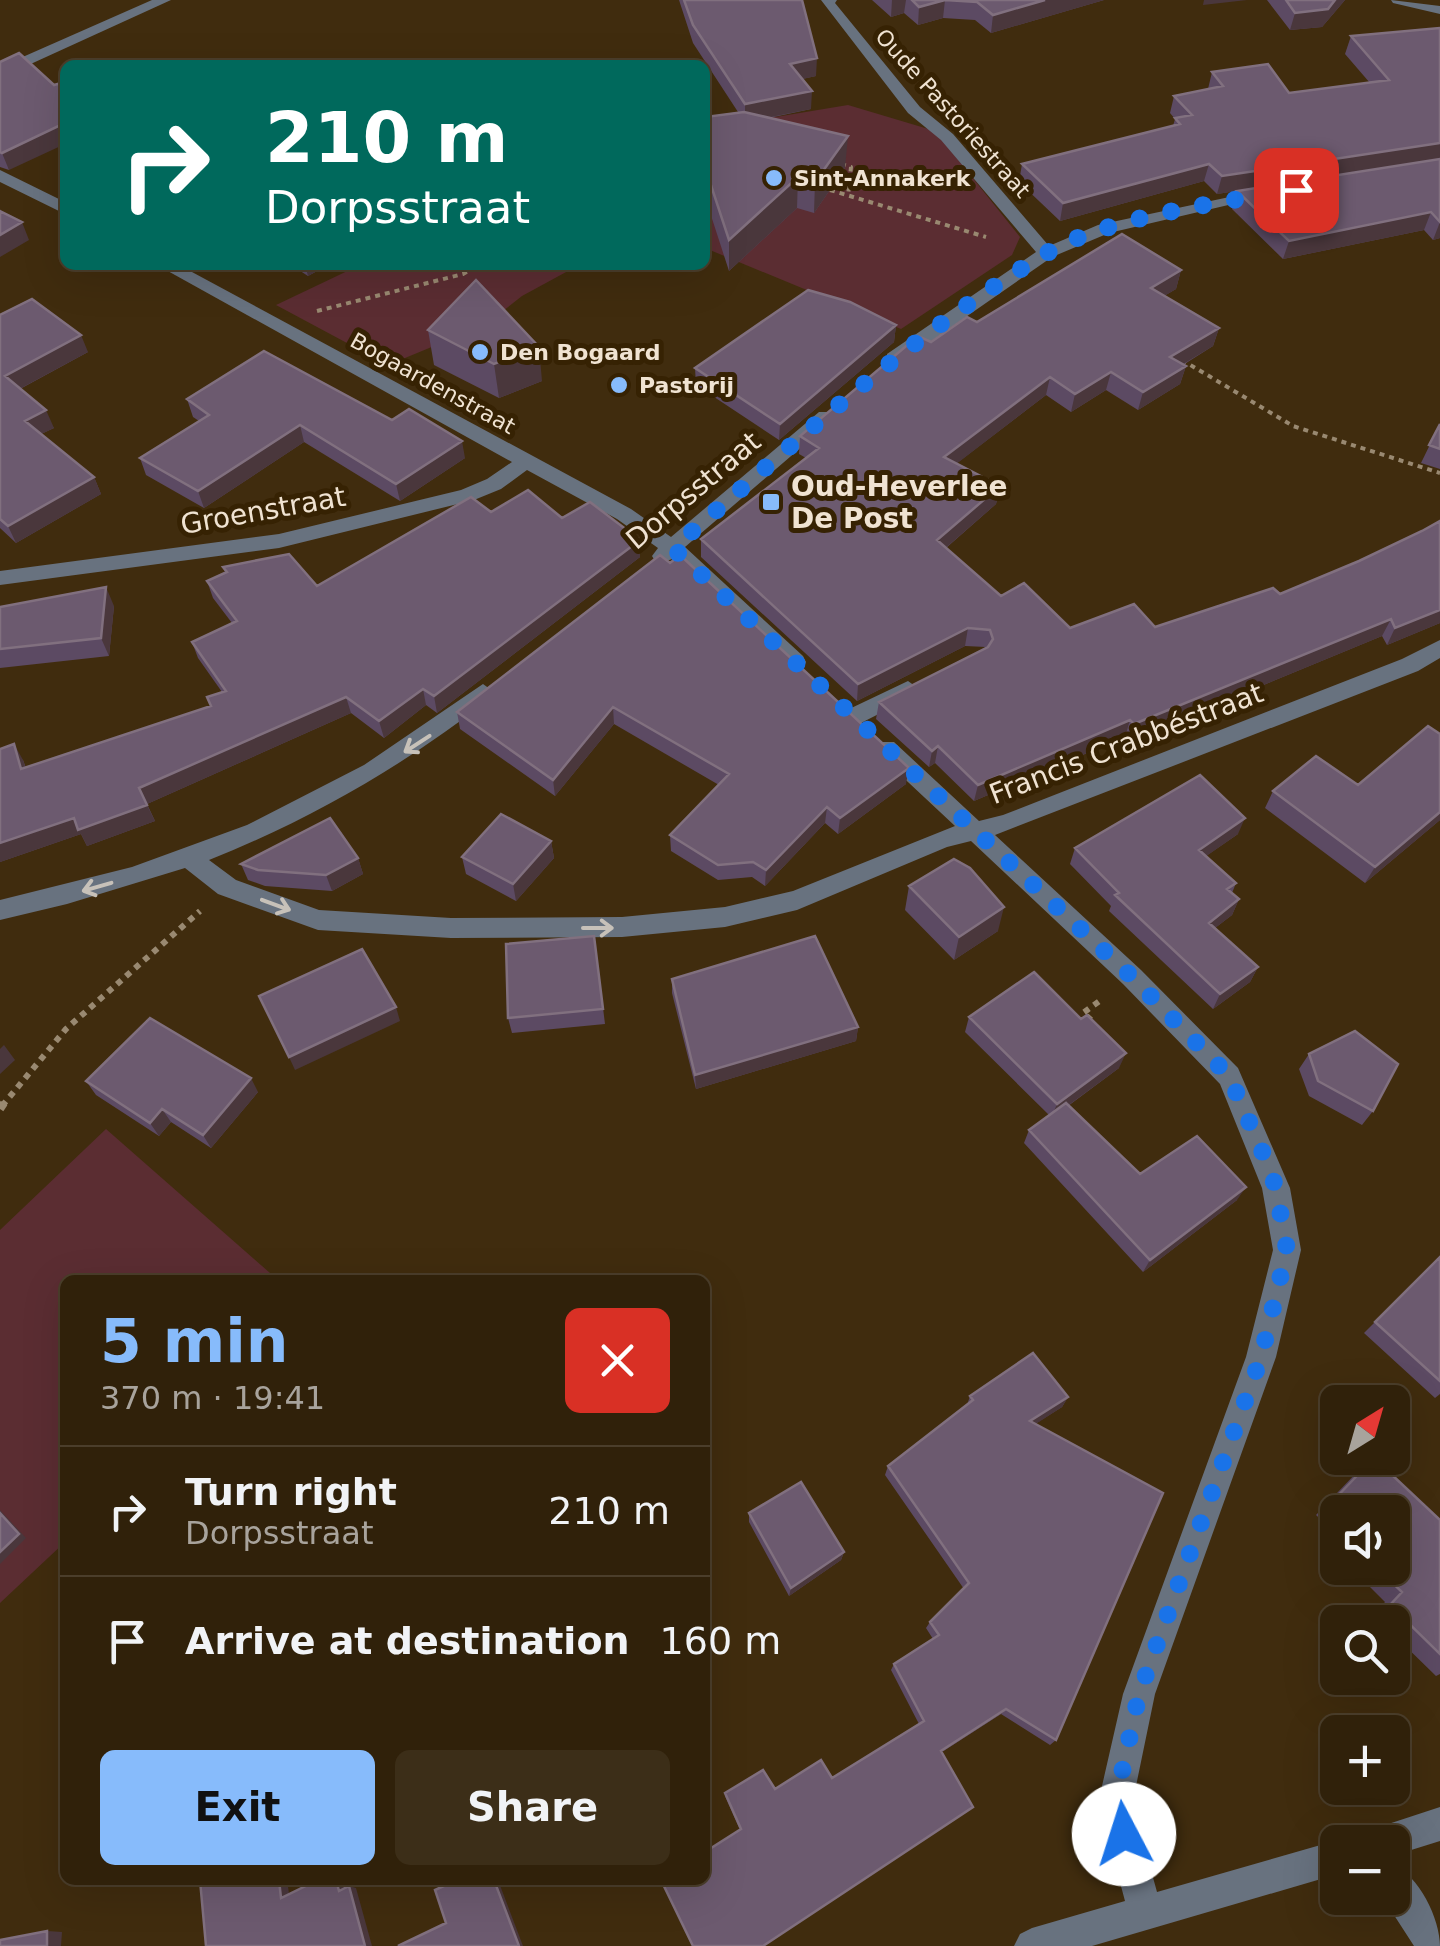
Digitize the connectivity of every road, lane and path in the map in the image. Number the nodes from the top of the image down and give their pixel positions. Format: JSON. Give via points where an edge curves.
{"nodes":[{"id":1,"x":164,"y":0,"type":"edge"},
{"id":2,"x":1398,"y":0,"type":"edge"},
{"id":3,"x":829,"y":1,"type":"edge"},
{"id":4,"x":1440,"y":10,"type":"edge"},
{"id":5,"x":0,"y":73,"type":"edge"},
{"id":6,"x":832,"y":162,"type":"edge"},
{"id":7,"x":0,"y":176,"type":"edge"},
{"id":8,"x":830,"y":190,"type":"edge"},
{"id":9,"x":1283,"y":192,"type":"edge"},
{"id":10,"x":848,"y":196,"type":"junction"},
{"id":11,"x":60,"y":206,"type":"edge"},
{"id":12,"x":1040,"y":258,"type":"junction"},
{"id":13,"x":175,"y":270,"type":"edge"},
{"id":14,"x":470,"y":270,"type":"edge"},
{"id":15,"x":308,"y":314,"type":"dead end"},
{"id":16,"x":1172,"y":353,"type":"edge"},
{"id":17,"x":881,"y":369,"type":"edge"},
{"id":18,"x":837,"y":406,"type":"edge"},
{"id":19,"x":526,"y":462,"type":"junction"},
{"id":20,"x":1440,"y":473,"type":"edge"},
{"id":21,"x":673,"y":548,"type":"junction"},
{"id":22,"x":648,"y":568,"type":"edge"},
{"id":23,"x":0,"y":578,"type":"edge"},
{"id":24,"x":1440,"y":648,"type":"edge"},
{"id":25,"x":504,"y":676,"type":"edge"},
{"id":26,"x":813,"y":679,"type":"edge"},
{"id":27,"x":922,"y":681,"type":"edge"},
{"id":28,"x":973,"y":830,"type":"junction"},
{"id":29,"x":191,"y":860,"type":"junction"},
{"id":30,"x":227,"y":887,"type":"junction"},
{"id":31,"x":0,"y":910,"type":"edge"},
{"id":32,"x":1087,"y":1016,"type":"edge"},
{"id":33,"x":1080,"y":1022,"type":"edge"},
{"id":34,"x":1101,"y":1030,"type":"edge"},
{"id":35,"x":1092,"y":1036,"type":"edge"},
{"id":36,"x":0,"y":1109,"type":"edge"},
{"id":37,"x":1440,"y":1824,"type":"edge"},
{"id":38,"x":1410,"y":1833,"type":"edge"},
{"id":39,"x":1320,"y":1862,"type":"edge"},
{"id":40,"x":1410,"y":1909,"type":"edge"},
{"id":41,"x":1146,"y":1911,"type":"junction"},
{"id":42,"x":1032,"y":1946,"type":"edge"},
{"id":43,"x":1434,"y":1946,"type":"edge"}],
"edges":[{"from":1,"to":5,"type":"street"},
{"from":2,"to":4,"type":"street"},
{"from":3,"to":12,"type":"street","name":"Oude Pastoriestraat"},
{"from":6,"to":10,"type":"path","via":[[851,166]]},
{"from":7,"to":11,"type":"street"},
{"from":8,"to":10,"type":"path"},
{"from":9,"to":12,"type":"street","via":[[1104,229]]},
{"from":10,"to":12,"type":"path"},
{"from":12,"to":17,"type":"street"},
{"from":13,"to":19,"type":"street","name":"Bogaardenstraat"},
{"from":14,"to":15,"type":"path"},
{"from":16,"to":20,"type":"path","via":[[1293,426]]},
{"from":18,"to":21,"type":"street","name":"Dorpsstraat"},
{"from":19,"to":21,"type":"street","name":"Bogaardenstraat"},
{"from":19,"to":23,"type":"street","name":"Groenstraat","via":[[467,494],[279,540]]},
{"from":21,"to":22,"type":"street","name":"Dorpsstraat"},
{"from":21,"to":26,"type":"street","name":"Bogaardenstraat"},
{"from":24,"to":28,"type":"street","name":"Francis Crabbéstraat","via":[[1410,666],[1007,823]]},
{"from":25,"to":29,"type":"street","one_way":true,"via":[[352,786]]},
{"from":27,"to":28,"type":"street","via":[[846,710]]},
{"from":30,"to":28,"type":"street","name":"Francis Crabbéstraat","one_way":true,"via":[[318,920],[622,928],[725,917],[798,900]]},
{"from":28,"to":41,"type":"street","via":[[1229,1076],[1276,1188],[1287,1250],[1261,1357],[1135,1712],[1119,1786],[1124,1834]]},
{"from":29,"to":30,"type":"street","name":"Francis Crabbéstraat"},
{"from":29,"to":31,"type":"street","one_way":true},
{"from":30,"to":36,"type":"path","via":[[116,982],[17,1080]]},
{"from":32,"to":34,"type":"path"},
{"from":33,"to":35,"type":"path"},
{"from":37,"to":38,"type":"street"},
{"from":39,"to":41,"type":"street"},
{"from":40,"to":43,"type":"street"},
{"from":41,"to":42,"type":"street"}]}
